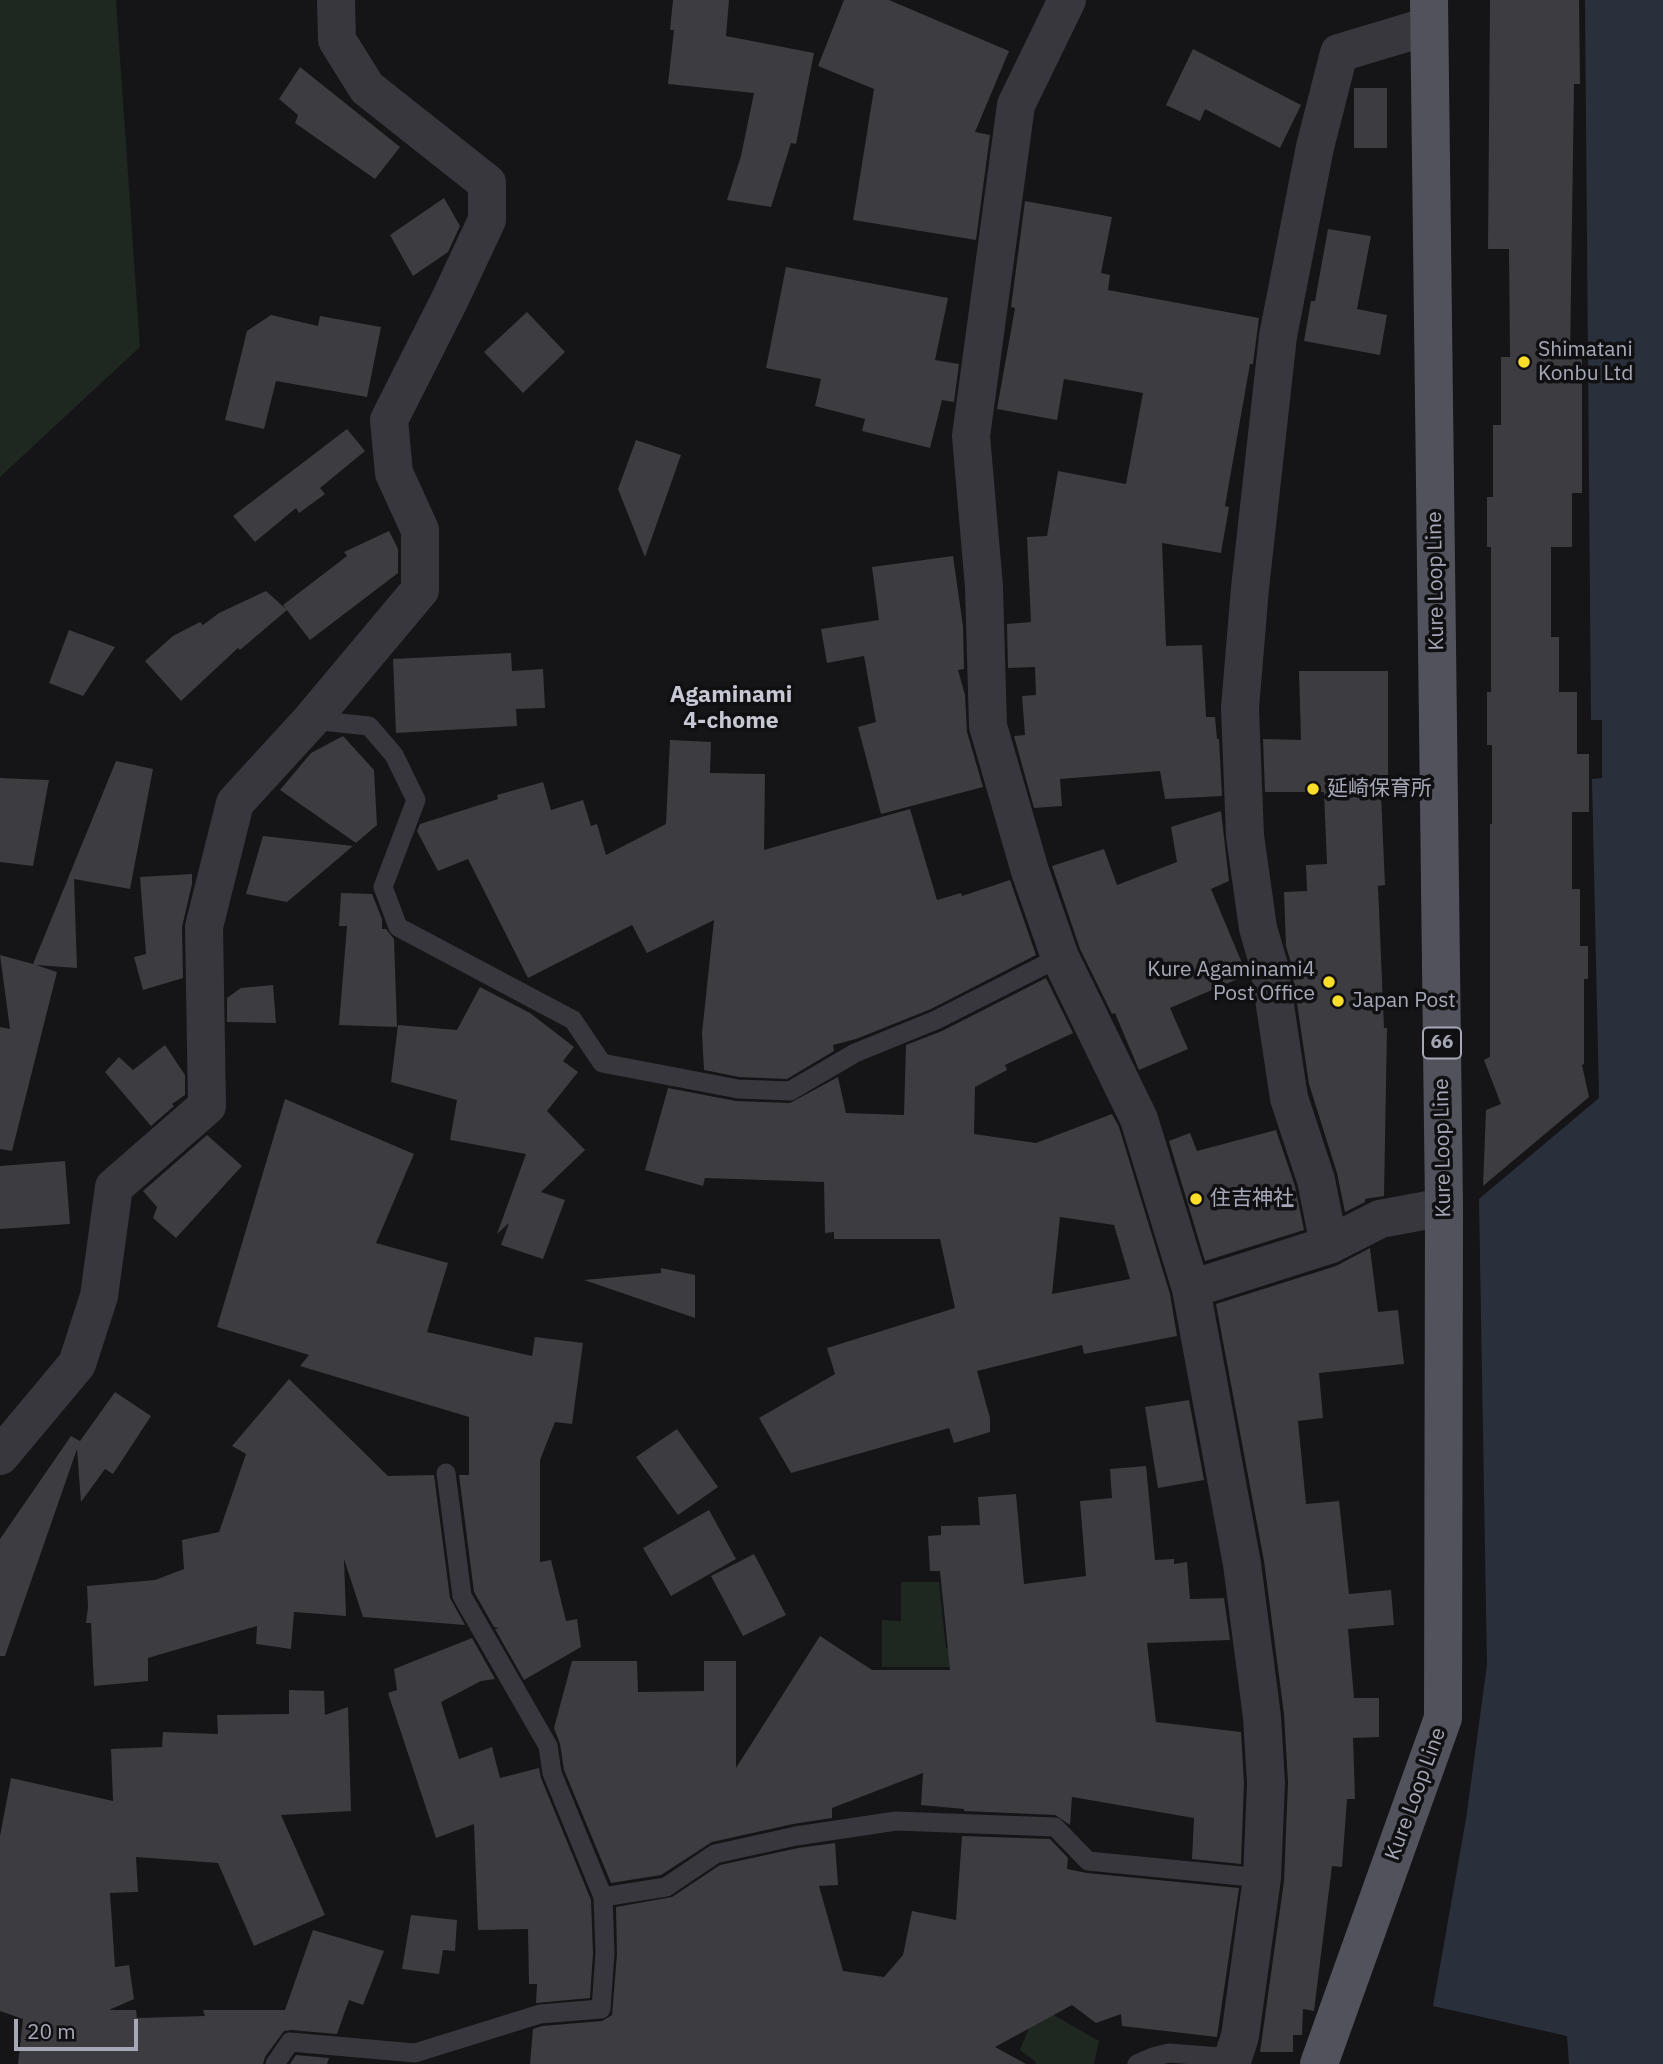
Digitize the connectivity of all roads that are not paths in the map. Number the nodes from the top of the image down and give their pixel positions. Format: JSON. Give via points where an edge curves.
{"nodes":[{"id":1,"x":336,"y":0,"type":"edge"},
{"id":2,"x":1068,"y":0,"type":"edge"},
{"id":3,"x":1429,"y":13,"type":"edge"},
{"id":4,"x":311,"y":720,"type":"junction"},
{"id":5,"x":1060,"y":957,"type":"junction"},
{"id":6,"x":1444,"y":1207,"type":"junction"},
{"id":7,"x":1329,"y":1245,"type":"junction"},
{"id":8,"x":1191,"y":1289,"type":"junction"},
{"id":9,"x":0,"y":1456,"type":"edge"},
{"id":10,"x":446,"y":1473,"type":"dead end"},
{"id":11,"x":1262,"y":1878,"type":"junction"},
{"id":12,"x":603,"y":1897,"type":"junction"},
{"id":13,"x":1232,"y":2061,"type":"edge"},
{"id":14,"x":275,"y":2064,"type":"edge"},
{"id":15,"x":1137,"y":2064,"type":"edge"},
{"id":16,"x":1319,"y":2064,"type":"edge"}],
"edges":[{"from":1,"to":4,"type":"street","via":[[337,40],[367,88],[488,183],[487,219],[389,419],[394,473],[420,530],[420,590]]},
{"from":2,"to":5,"type":"street","via":[[1016,105],[971,436],[984,587],[988,726]]},
{"from":3,"to":6,"type":"main road","name":"Kure Loop Line","number":"66"},
{"from":3,"to":7,"type":"street","via":[[1339,53],[1315,147],[1278,337],[1240,708],[1245,836],[1258,928],[1269,966],[1289,1098],[1316,1180]]},
{"from":4,"to":5,"type":"lane","via":[[369,726],[394,755],[416,800],[383,887],[398,927],[573,1020],[603,1063],[738,1089],[790,1091],[855,1053],[936,1020]]},
{"from":4,"to":9,"type":"street","via":[[235,803],[204,927],[207,1105],[114,1187],[99,1296],[77,1364]]},
{"from":5,"to":8,"type":"street","via":[[1139,1119]]},
{"from":6,"to":7,"type":"street","via":[[1380,1219]]},
{"from":6,"to":16,"type":"main road","name":"Kure Loop Line","number":"66","via":[[1443,1718]]},
{"from":7,"to":8,"type":"street"},
{"from":8,"to":11,"type":"street","via":[[1242,1564],[1262,1717],[1266,1783]]},
{"from":10,"to":12,"type":"lane","via":[[462,1596],[548,1746],[552,1773]]},
{"from":11,"to":12,"type":"lane","via":[[1088,1861],[1055,1827],[896,1821],[715,1854],[666,1887]]},
{"from":11,"to":13,"type":"street","via":[[1240,2036]]},
{"from":12,"to":14,"type":"lane","via":[[601,2009],[540,2014],[415,2053],[290,2042]]},
{"from":13,"to":15,"type":"lane","via":[[1169,2053]]}]}
